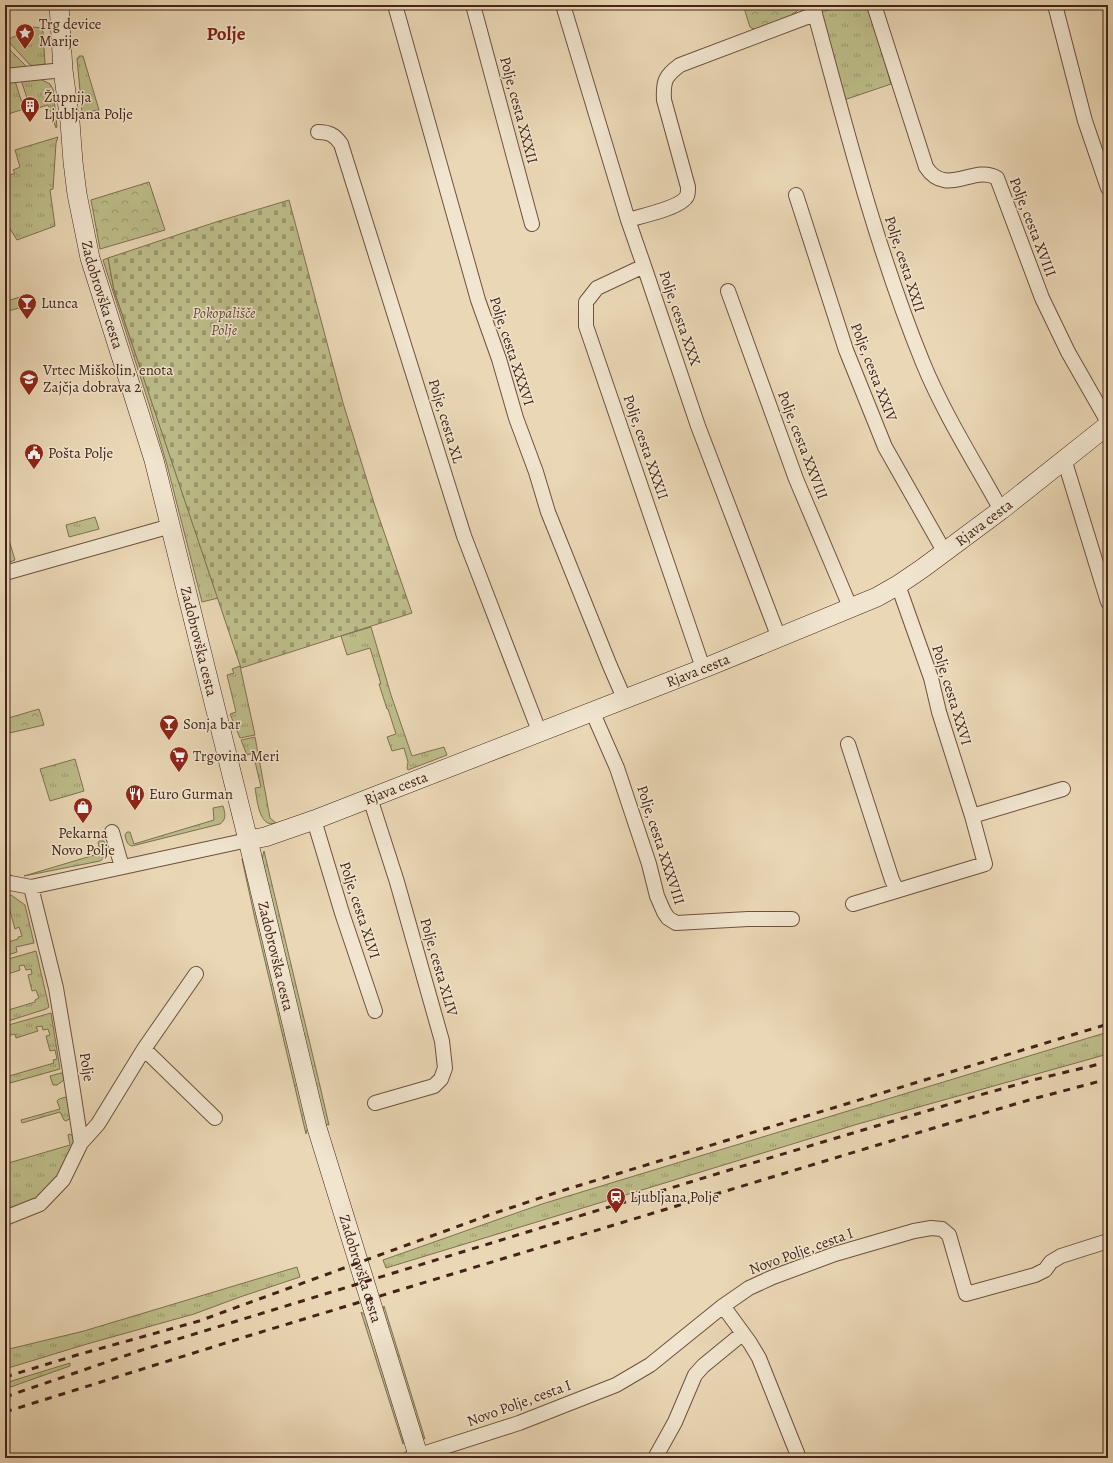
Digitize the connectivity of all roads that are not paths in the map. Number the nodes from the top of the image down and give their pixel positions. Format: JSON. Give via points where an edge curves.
{"nodes":[{"id":1,"x":59,"y":5,"type":"edge"},
{"id":2,"x":395,"y":5,"type":"edge"},
{"id":3,"x":473,"y":5,"type":"edge"},
{"id":4,"x":563,"y":5,"type":"edge"},
{"id":5,"x":874,"y":5,"type":"edge"},
{"id":6,"x":1055,"y":5,"type":"edge"},
{"id":7,"x":815,"y":10,"type":"edge"},
{"id":8,"x":63,"y":70,"type":"junction"},
{"id":9,"x":5,"y":76,"type":"edge"},
{"id":10,"x":318,"y":132,"type":"dead end"},
{"id":11,"x":1108,"y":188,"type":"edge"},
{"id":12,"x":796,"y":195,"type":"dead end"},
{"id":13,"x":628,"y":220,"type":"junction"},
{"id":14,"x":532,"y":224,"type":"dead end"},
{"id":15,"x":644,"y":266,"type":"junction"},
{"id":16,"x":728,"y":291,"type":"dead end"},
{"id":17,"x":1108,"y":424,"type":"edge"},
{"id":18,"x":1064,"y":459,"type":"junction"},
{"id":19,"x":1001,"y":510,"type":"junction"},
{"id":20,"x":171,"y":526,"type":"junction"},
{"id":21,"x":944,"y":551,"type":"junction"},
{"id":22,"x":5,"y":573,"type":"edge"},
{"id":23,"x":898,"y":585,"type":"junction"},
{"id":24,"x":1108,"y":602,"type":"edge"},
{"id":25,"x":852,"y":609,"type":"junction"},
{"id":26,"x":779,"y":638,"type":"junction"},
{"id":27,"x":702,"y":668,"type":"junction"},
{"id":28,"x":624,"y":698,"type":"junction"},
{"id":29,"x":592,"y":710,"type":"junction"},
{"id":30,"x":539,"y":731,"type":"junction"},
{"id":31,"x":848,"y":744,"type":"dead end"},
{"id":32,"x":1063,"y":788,"type":"dead end"},
{"id":33,"x":370,"y":798,"type":"junction"},
{"id":34,"x":972,"y":816,"type":"junction"},
{"id":35,"x":314,"y":820,"type":"junction"},
{"id":36,"x":112,"y":832,"type":"dead end"},
{"id":37,"x":248,"y":840,"type":"junction"},
{"id":38,"x":122,"y":867,"type":"junction"},
{"id":39,"x":5,"y":881,"type":"edge"},
{"id":40,"x":31,"y":887,"type":"junction"},
{"id":41,"x":897,"y":890,"type":"junction"},
{"id":42,"x":853,"y":904,"type":"dead end"},
{"id":43,"x":792,"y":919,"type":"dead end"},
{"id":44,"x":196,"y":974,"type":"dead end"},
{"id":45,"x":375,"y":1011,"type":"dead end"},
{"id":46,"x":144,"y":1049,"type":"junction"},
{"id":47,"x":375,"y":1103,"type":"dead end"},
{"id":48,"x":215,"y":1118,"type":"dead end"},
{"id":49,"x":81,"y":1143,"type":"junction"},
{"id":50,"x":5,"y":1218,"type":"edge"},
{"id":51,"x":1108,"y":1241,"type":"edge"},
{"id":52,"x":723,"y":1306,"type":"junction"},
{"id":53,"x":742,"y":1334,"type":"junction"},
{"id":54,"x":416,"y":1457,"type":"edge"},
{"id":55,"x":655,"y":1458,"type":"edge"},
{"id":56,"x":799,"y":1458,"type":"edge"}],
"edges":[{"from":1,"to":8,"type":"main road","name":"Zadobrovška cesta"},
{"from":2,"to":28,"type":"street","name":"Polje, cesta XXXVI","via":[[478,300],[516,418],[548,512]]},
{"from":3,"to":14,"type":"street","name":"Polje, cesta XXXII"},
{"from":4,"to":13,"type":"street","name":"Polje, cesta XXX"},
{"from":5,"to":17,"type":"street","name":"Polje, cesta XVIII","via":[[926,167],[931,175],[951,182],[991,174],[998,178],[1042,298],[1068,352]]},
{"from":6,"to":11,"type":"street","via":[[1085,121]]},
{"from":7,"to":13,"type":"street","name":"Polje, cesta XXII","via":[[680,65],[671,71],[663,88],[664,100],[688,187],[686,197],[682,202],[669,208]]},
{"from":7,"to":19,"type":"street","name":"Polje, cesta XXII","via":[[868,206],[906,322],[938,397]]},
{"from":8,"to":9,"type":"street"},
{"from":8,"to":20,"type":"main road","name":"Zadobrovška cesta","via":[[77,194],[90,258],[154,460]]},
{"from":10,"to":30,"type":"street","name":"Polje, cesta XL","via":[[333,134],[341,144],[464,536]]},
{"from":12,"to":21,"type":"street","name":"Polje, cesta XXIV","via":[[846,350],[885,447]]},
{"from":13,"to":15,"type":"street","name":"Polje, cesta XXX"},
{"from":15,"to":26,"type":"street","name":"Polje, cesta XXX","via":[[698,426]]},
{"from":15,"to":27,"type":"street","name":"Polje, cesta XXXII","via":[[597,288],[586,302],[586,326]]},
{"from":16,"to":25,"type":"street","name":"Polje, cesta XXVIII","via":[[796,479]]},
{"from":17,"to":18,"type":"main road","name":"Rjava cesta"},
{"from":18,"to":19,"type":"main road","name":"Rjava cesta"},
{"from":18,"to":24,"type":"street"},
{"from":19,"to":21,"type":"main road","name":"Rjava cesta"},
{"from":20,"to":22,"type":"street"},
{"from":20,"to":37,"type":"main road","name":"Zadobrovška cesta"},
{"from":21,"to":23,"type":"main road","name":"Rjava cesta"},
{"from":23,"to":25,"type":"main road","name":"Rjava cesta"},
{"from":23,"to":34,"type":"street","name":"Polje, cesta XXVI","via":[[931,678],[939,712]]},
{"from":25,"to":26,"type":"main road","name":"Rjava cesta"},
{"from":26,"to":27,"type":"main road","name":"Rjava cesta"},
{"from":27,"to":28,"type":"main road","name":"Rjava cesta"},
{"from":28,"to":29,"type":"main road","name":"Rjava cesta"},
{"from":29,"to":30,"type":"main road","name":"Rjava cesta"},
{"from":29,"to":43,"type":"street","name":"Polje, cesta XXXVIII","via":[[618,768],[657,896],[668,918],[676,923]]},
{"from":30,"to":33,"type":"main road","name":"Rjava cesta"},
{"from":31,"to":41,"type":"street"},
{"from":32,"to":34,"type":"street"},
{"from":33,"to":35,"type":"main road","name":"Rjava cesta"},
{"from":33,"to":47,"type":"street","name":"Polje, cesta XLIV","via":[[397,882],[442,1041],[444,1068],[441,1079],[434,1086]]},
{"from":34,"to":41,"type":"street","name":"Polje, cesta XXVI","via":[[985,864]]},
{"from":35,"to":37,"type":"main road","name":"Rjava cesta","via":[[265,837]]},
{"from":35,"to":45,"type":"street","name":"Polje, cesta XLVI"},
{"from":36,"to":38,"type":"street"},
{"from":37,"to":38,"type":"street"},
{"from":37,"to":54,"type":"main road","name":"Zadobrovška cesta","via":[[317,1128]]},
{"from":38,"to":40,"type":"street"},
{"from":39,"to":40,"type":"street"},
{"from":40,"to":49,"type":"street","name":"Polje","via":[[56,988]]},
{"from":41,"to":42,"type":"street","name":"Polje, cesta XXVI"},
{"from":44,"to":46,"type":"street"},
{"from":46,"to":48,"type":"street"},
{"from":46,"to":49,"type":"street","via":[[98,1124]]},
{"from":49,"to":50,"type":"street","via":[[63,1180],[40,1204]]},
{"from":51,"to":52,"type":"street","name":"Novo Polje, cesta I","via":[[1061,1256],[1051,1262],[1045,1270],[966,1294],[949,1235],[942,1229],[914,1230],[835,1254],[783,1274],[749,1288]]},
{"from":52,"to":53,"type":"street"},
{"from":52,"to":54,"type":"street","name":"Novo Polje, cesta I","via":[[667,1352],[616,1385],[519,1423]]},
{"from":53,"to":55,"type":"street","via":[[695,1375],[675,1422]]},
{"from":53,"to":56,"type":"street","via":[[759,1358]]}]}
